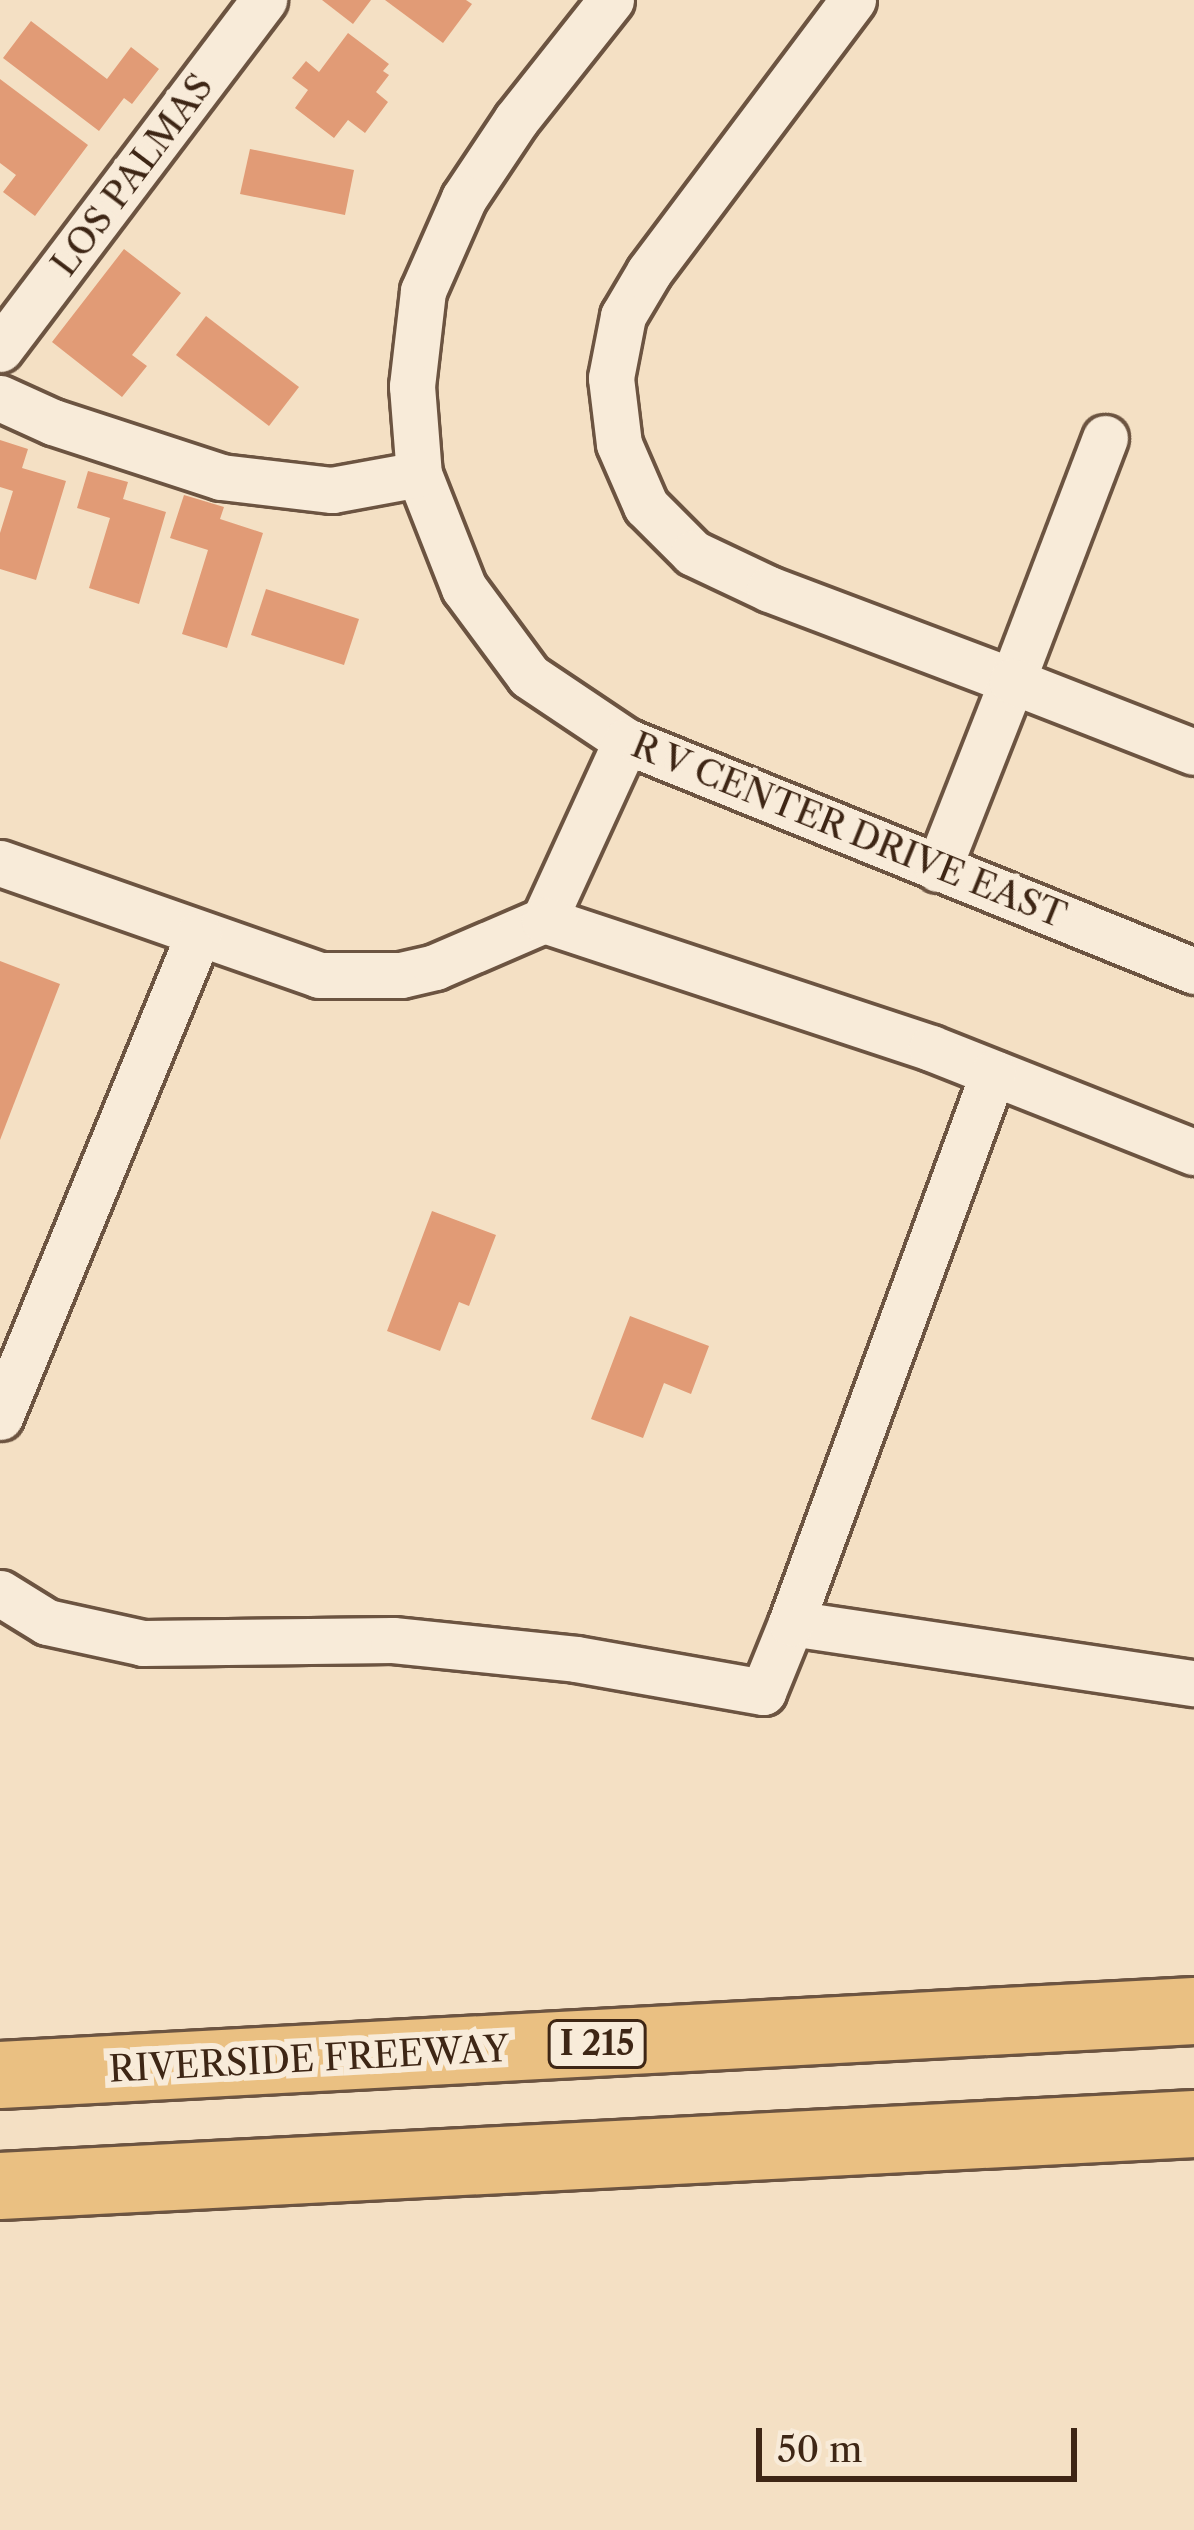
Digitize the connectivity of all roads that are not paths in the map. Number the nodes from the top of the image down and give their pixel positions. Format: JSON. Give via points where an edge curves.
{"nodes":[{"id":1,"x":264,"y":0,"type":"edge"},
{"id":2,"x":611,"y":0,"type":"edge"},
{"id":3,"x":853,"y":0,"type":"edge"},
{"id":4,"x":0,"y":349,"type":"edge"},
{"id":5,"x":0,"y":398,"type":"edge"},
{"id":6,"x":1105,"y":438,"type":"dead end"},
{"id":7,"x":418,"y":474,"type":"junction"},
{"id":8,"x":1012,"y":681,"type":"junction"},
{"id":9,"x":626,"y":741,"type":"junction"},
{"id":10,"x":1194,"y":752,"type":"edge"},
{"id":11,"x":0,"y":863,"type":"edge"},
{"id":12,"x":938,"y":869,"type":"junction"},
{"id":13,"x":544,"y":920,"type":"junction"},
{"id":14,"x":199,"y":933,"type":"junction"},
{"id":15,"x":1194,"y":971,"type":"edge"},
{"id":16,"x":993,"y":1072,"type":"junction"},
{"id":17,"x":1194,"y":1152,"type":"edge"},
{"id":18,"x":0,"y":1417,"type":"edge"},
{"id":19,"x":0,"y":1592,"type":"edge"},
{"id":20,"x":791,"y":1623,"type":"junction"},
{"id":21,"x":1194,"y":1683,"type":"edge"},
{"id":22,"x":1194,"y":2012,"type":"edge"},
{"id":23,"x":0,"y":2075,"type":"edge"},
{"id":24,"x":1194,"y":2124,"type":"edge"},
{"id":25,"x":0,"y":2186,"type":"edge"}],
"edges":[{"from":1,"to":4,"type":"street","name":"LOS PALMAS"},
{"from":2,"to":7,"type":"street","name":"R V CENTER DRIVE EAST","via":[[464,198],[423,291],[412,386]]},
{"from":3,"to":8,"type":"street","via":[[701,198],[623,316],[611,378],[619,444],[646,506],[693,553]]},
{"from":5,"to":7,"type":"street","via":[[221,477],[332,490]]},
{"from":6,"to":8,"type":"street"},
{"from":7,"to":9,"type":"street","name":"R V CENTER DRIVE EAST","via":[[464,588],[529,676]]},
{"from":8,"to":10,"type":"street"},
{"from":8,"to":12,"type":"street"},
{"from":9,"to":12,"type":"street","name":"R V CENTER DRIVE EAST"},
{"from":9,"to":13,"type":"street"},
{"from":11,"to":14,"type":"street"},
{"from":12,"to":15,"type":"street","name":"R V CENTER DRIVE EAST"},
{"from":13,"to":14,"type":"street","via":[[400,975],[319,975]]},
{"from":13,"to":16,"type":"street"},
{"from":14,"to":18,"type":"street"},
{"from":16,"to":17,"type":"street"},
{"from":16,"to":20,"type":"street"},
{"from":19,"to":20,"type":"street","via":[[47,1622],[143,1643],[393,1640],[576,1659],[763,1692]]},
{"from":20,"to":21,"type":"street"},
{"from":22,"to":23,"type":"highway","name":"RIVERSIDE FREEWAY","number":"I 215"},
{"from":24,"to":25,"type":"highway"}]}
